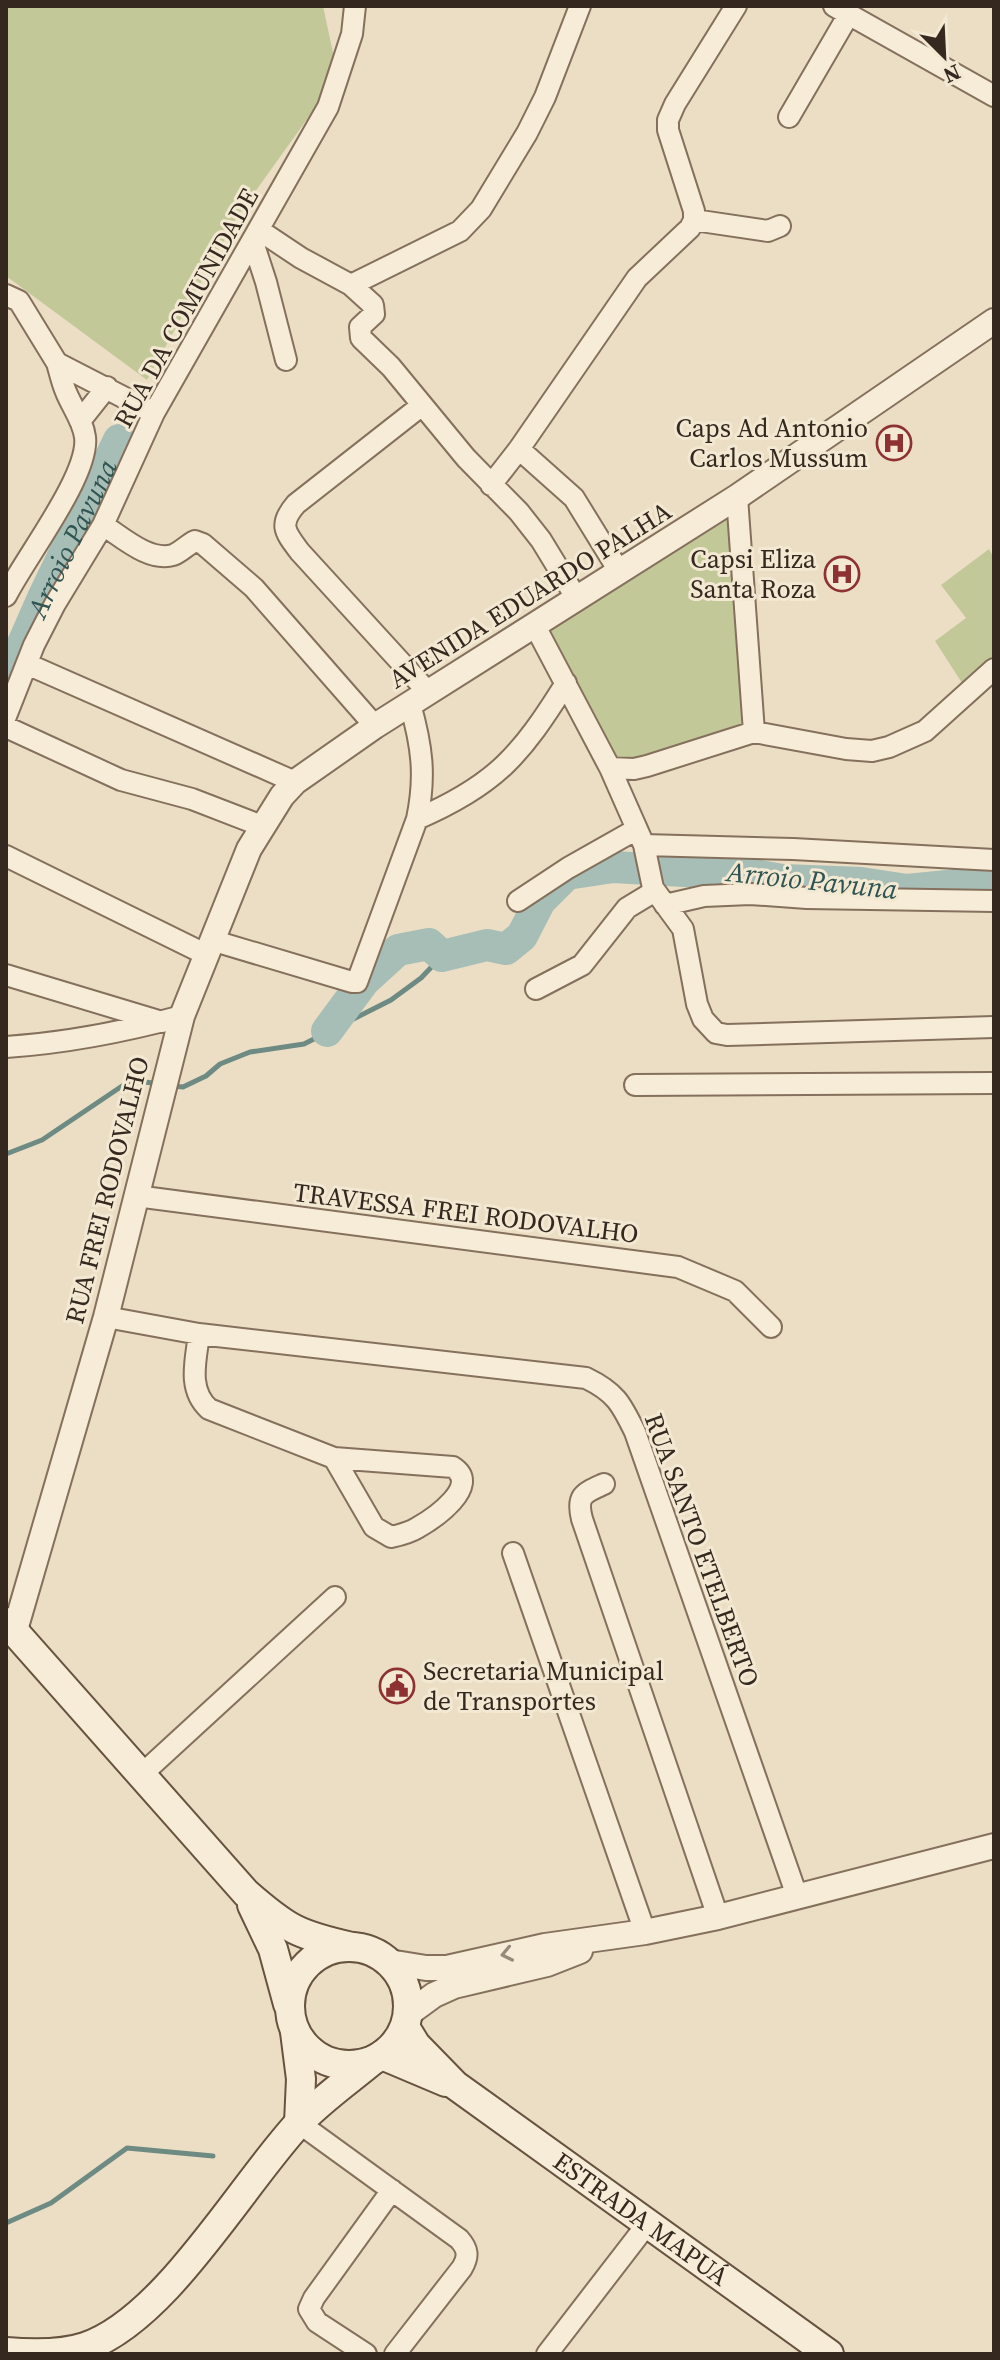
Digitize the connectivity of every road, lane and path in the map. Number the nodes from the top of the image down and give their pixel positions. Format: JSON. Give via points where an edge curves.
{"nodes":[{"id":1,"x":355,"y":6,"type":"edge"},
{"id":2,"x":580,"y":6,"type":"edge"},
{"id":3,"x":736,"y":6,"type":"edge"},
{"id":4,"x":842,"y":10,"type":"edge"},
{"id":5,"x":993,"y":97,"type":"edge"},
{"id":6,"x":789,"y":117,"type":"dead end"},
{"id":7,"x":694,"y":220,"type":"junction"},
{"id":8,"x":780,"y":226,"type":"dead end"},
{"id":9,"x":256,"y":236,"type":"junction"},
{"id":10,"x":351,"y":285,"type":"junction"},
{"id":11,"x":6,"y":295,"type":"edge"},
{"id":12,"x":994,"y":321,"type":"edge"},
{"id":13,"x":286,"y":360,"type":"dead end"},
{"id":14,"x":57,"y":363,"type":"junction"},
{"id":15,"x":107,"y":387,"type":"junction"},
{"id":16,"x":421,"y":406,"type":"junction"},
{"id":17,"x":154,"y":413,"type":"junction"},
{"id":18,"x":80,"y":421,"type":"junction"},
{"id":19,"x":519,"y":449,"type":"junction"},
{"id":20,"x":491,"y":485,"type":"junction"},
{"id":21,"x":737,"y":497,"type":"junction"},
{"id":22,"x":103,"y":525,"type":"junction"},
{"id":23,"x":619,"y":571,"type":"junction"},
{"id":24,"x":6,"y":596,"type":"edge"},
{"id":25,"x":577,"y":599,"type":"junction"},
{"id":26,"x":535,"y":626,"type":"junction"},
{"id":27,"x":27,"y":664,"type":"junction"},
{"id":28,"x":994,"y":669,"type":"edge"},
{"id":29,"x":566,"y":683,"type":"junction"},
{"id":30,"x":419,"y":698,"type":"junction"},
{"id":31,"x":6,"y":716,"type":"edge"},
{"id":32,"x":375,"y":726,"type":"junction"},
{"id":33,"x":6,"y":727,"type":"edge"},
{"id":34,"x":754,"y":732,"type":"junction"},
{"id":35,"x":610,"y":768,"type":"junction"},
{"id":36,"x":295,"y":782,"type":"junction"},
{"id":37,"x":417,"y":819,"type":"junction"},
{"id":38,"x":262,"y":826,"type":"junction"},
{"id":39,"x":642,"y":844,"type":"junction"},
{"id":40,"x":6,"y":856,"type":"edge"},
{"id":41,"x":994,"y":860,"type":"edge"},
{"id":42,"x":657,"y":895,"type":"junction"},
{"id":43,"x":518,"y":901,"type":"dead end"},
{"id":44,"x":994,"y":901,"type":"edge"},
{"id":45,"x":208,"y":947,"type":"junction"},
{"id":46,"x":6,"y":975,"type":"edge"},
{"id":47,"x":536,"y":989,"type":"dead end"},
{"id":48,"x":172,"y":1019,"type":"junction"},
{"id":49,"x":994,"y":1027,"type":"edge"},
{"id":50,"x":6,"y":1047,"type":"edge"},
{"id":51,"x":994,"y":1083,"type":"edge"},
{"id":52,"x":635,"y":1085,"type":"dead end"},
{"id":53,"x":136,"y":1196,"type":"junction"},
{"id":54,"x":106,"y":1317,"type":"junction"},
{"id":55,"x":771,"y":1327,"type":"dead end"},
{"id":56,"x":199,"y":1334,"type":"junction"},
{"id":57,"x":334,"y":1458,"type":"junction"},
{"id":58,"x":604,"y":1484,"type":"dead end"},
{"id":59,"x":513,"y":1553,"type":"dead end"},
{"id":60,"x":335,"y":1597,"type":"dead end"},
{"id":61,"x":11,"y":1626,"type":"edge"},
{"id":62,"x":141,"y":1775,"type":"junction"},
{"id":63,"x":994,"y":1846,"type":"edge"},
{"id":64,"x":246,"y":1893,"type":"junction"},
{"id":65,"x":797,"y":1896,"type":"junction"},
{"id":66,"x":718,"y":1917,"type":"junction"},
{"id":67,"x":645,"y":1932,"type":"junction"},
{"id":68,"x":612,"y":1939,"type":"junction"},
{"id":69,"x":352,"y":1947,"type":"junction"},
{"id":70,"x":389,"y":1962,"type":"junction"},
{"id":71,"x":292,"y":2020,"type":"junction"},
{"id":72,"x":406,"y":2021,"type":"junction"},
{"id":73,"x":377,"y":2058,"type":"junction"},
{"id":74,"x":455,"y":2085,"type":"junction"},
{"id":75,"x":299,"y":2123,"type":"junction"},
{"id":76,"x":392,"y":2190,"type":"junction"},
{"id":77,"x":648,"y":2223,"type":"junction"},
{"id":78,"x":88,"y":2350,"type":"edge"},
{"id":79,"x":6,"y":2352,"type":"edge"},
{"id":80,"x":366,"y":2354,"type":"edge"},
{"id":81,"x":395,"y":2354,"type":"edge"},
{"id":82,"x":547,"y":2354,"type":"edge"},
{"id":83,"x":829,"y":2354,"type":"edge"}],
"edges":[{"from":1,"to":9,"type":"street","name":"RUA DA COMUNIDADE","via":[[352,34],[328,107]]},
{"from":2,"to":10,"type":"street","via":[[545,97],[481,209],[460,231]]},
{"from":3,"to":7,"type":"street","via":[[668,120]]},
{"from":4,"to":5,"type":"street"},
{"from":4,"to":6,"type":"street"},
{"from":7,"to":8,"type":"street","via":[[768,231]]},
{"from":7,"to":19,"type":"street","via":[[637,278]]},
{"from":9,"to":10,"type":"street"},
{"from":9,"to":13,"type":"street"},
{"from":9,"to":17,"type":"street","name":"RUA DA COMUNIDADE"},
{"from":10,"to":16,"type":"street","via":[[375,309],[360,327],[361,338]]},
{"from":11,"to":14,"type":"street","via":[[19,301]]},
{"from":12,"to":21,"type":"street","name":"AVENIDA EDUARDO PALHA"},
{"from":14,"to":15,"type":"street"},
{"from":14,"to":18,"type":"street"},
{"from":15,"to":17,"type":"street"},
{"from":15,"to":18,"type":"street"},
{"from":16,"to":20,"type":"street"},
{"from":16,"to":30,"type":"street","via":[[296,504],[284,525]]},
{"from":17,"to":22,"type":"street","name":"RUA DA COMUNIDADE"},
{"from":18,"to":24,"type":"street","via":[[85,437],[74,480]]},
{"from":19,"to":20,"type":"street"},
{"from":19,"to":23,"type":"street","via":[[574,498]]},
{"from":20,"to":25,"type":"street","via":[[541,540]]},
{"from":21,"to":23,"type":"street","name":"AVENIDA EDUARDO PALHA"},
{"from":21,"to":34,"type":"street"},
{"from":22,"to":27,"type":"street","name":"RUA DA COMUNIDADE","via":[[55,604]]},
{"from":22,"to":32,"type":"street","via":[[154,555],[175,554],[195,541],[203,544],[254,588]]},
{"from":23,"to":25,"type":"street","name":"AVENIDA EDUARDO PALHA"},
{"from":25,"to":26,"type":"street","name":"AVENIDA EDUARDO PALHA"},
{"from":26,"to":29,"type":"street"},
{"from":26,"to":30,"type":"street","name":"AVENIDA EDUARDO PALHA"},
{"from":27,"to":31,"type":"street","name":"RUA DA COMUNIDADE"},
{"from":27,"to":36,"type":"street"},
{"from":28,"to":34,"type":"street","via":[[925,731],[889,747],[846,749]]},
{"from":29,"to":35,"type":"street"},
{"from":29,"to":37,"type":"street","via":[[502,770],[462,798]]},
{"from":30,"to":32,"type":"street","name":"AVENIDA EDUARDO PALHA"},
{"from":30,"to":37,"type":"street","via":[[423,765]]},
{"from":32,"to":36,"type":"street","name":"AVENIDA EDUARDO PALHA"},
{"from":33,"to":38,"type":"street","via":[[121,780]]},
{"from":34,"to":35,"type":"street","via":[[647,766]]},
{"from":35,"to":39,"type":"street"},
{"from":36,"to":38,"type":"street","name":"RUA FREI RODOVALHO"},
{"from":37,"to":45,"type":"street","via":[[357,982]]},
{"from":38,"to":45,"type":"street","name":"RUA FREI RODOVALHO"},
{"from":39,"to":41,"type":"street"},
{"from":39,"to":42,"type":"street"},
{"from":39,"to":43,"type":"street","via":[[568,868]]},
{"from":40,"to":45,"type":"street"},
{"from":42,"to":44,"type":"street"},
{"from":42,"to":47,"type":"street","via":[[627,908],[582,965]]},
{"from":42,"to":49,"type":"street","via":[[683,929],[697,1004],[716,1033]]},
{"from":45,"to":48,"type":"street","name":"RUA FREI RODOVALHO"},
{"from":46,"to":48,"type":"street"},
{"from":48,"to":50,"type":"street","via":[[125,1032]]},
{"from":48,"to":53,"type":"street","name":"RUA FREI RODOVALHO","via":[[171,1050]]},
{"from":51,"to":52,"type":"street"},
{"from":53,"to":54,"type":"street","name":"RUA FREI RODOVALHO"},
{"from":53,"to":55,"type":"street","name":"TRAVESSA FREI RODOVALHO","via":[[678,1267],[735,1291]]},
{"from":54,"to":56,"type":"street","name":"RUA SANTO ETELBERTO"},
{"from":54,"to":61,"type":"street","name":"RUA FREI RODOVALHO"},
{"from":56,"to":57,"type":"street","via":[[194,1381],[201,1402]]},
{"from":56,"to":65,"type":"street","name":"RUA SANTO ETELBERTO","via":[[586,1378],[607,1388],[635,1432]]},
{"from":57,"to":57,"type":"street","via":[[374,1527],[391,1537],[426,1522],[456,1498],[461,1487],[462,1478],[453,1467]]},
{"from":58,"to":66,"type":"street","via":[[581,1498],[582,1519]]},
{"from":59,"to":67,"type":"street"},
{"from":60,"to":62,"type":"street"},
{"from":61,"to":62,"type":"main road"},
{"from":62,"to":64,"type":"main road"},
{"from":63,"to":65,"type":"street"},
{"from":64,"to":69,"type":"main road","via":[[300,1934]]},
{"from":64,"to":71,"type":"main road","via":[[273,1949]]},
{"from":65,"to":66,"type":"street"},
{"from":66,"to":67,"type":"street"},
{"from":67,"to":68,"type":"street"},
{"from":68,"to":70,"type":"street","one_way":true,"via":[[545,1946],[447,1968]]},
{"from":68,"to":72,"type":"street","via":[[547,1964],[454,1986],[434,1995]]},
{"from":69,"to":70,"type":"main road"},
{"from":69,"to":71,"type":"main road","via":[[335,1949],[307,1965],[291,1993]]},
{"from":70,"to":72,"type":"main road","via":[[405,1986]]},
{"from":71,"to":73,"type":"main road","via":[[314,2054],[327,2061],[342,2065]]},
{"from":71,"to":75,"type":"main road","via":[[301,2079]]},
{"from":72,"to":73,"type":"main road","via":[[395,2043]]},
{"from":72,"to":74,"type":"main road","name":"ESTRADA MAPUÁ","via":[[427,2057]]},
{"from":73,"to":74,"type":"main road","name":"ESTRADA MAPUÁ"},
{"from":73,"to":75,"type":"main road"},
{"from":74,"to":77,"type":"main road","name":"ESTRADA MAPUÁ"},
{"from":75,"to":76,"type":"street"},
{"from":75,"to":78,"type":"main road","via":[[150,2303]]},
{"from":76,"to":80,"type":"street","via":[[309,2309],[317,2322]]},
{"from":76,"to":81,"type":"street","via":[[459,2239],[467,2255]]},
{"from":77,"to":82,"type":"street"},
{"from":77,"to":83,"type":"main road","name":"ESTRADA MAPUÁ"},
{"from":78,"to":79,"type":"main road"}]}
